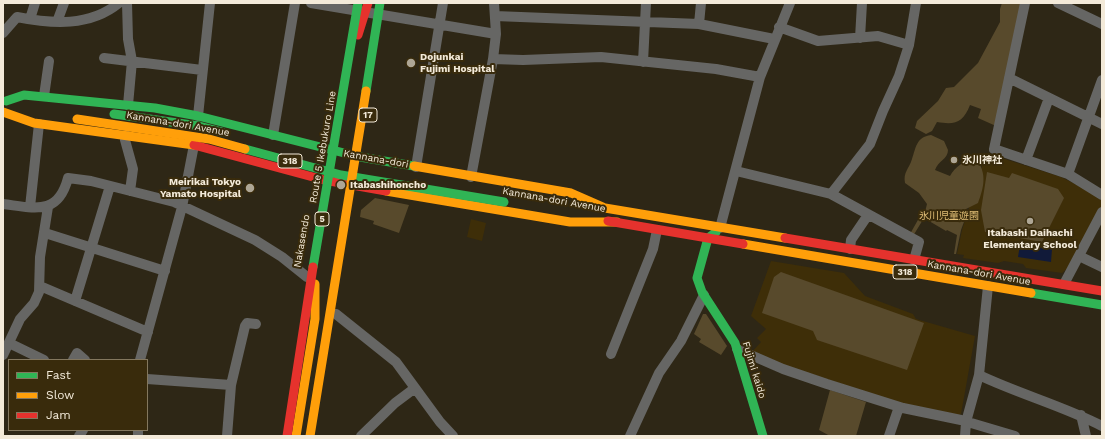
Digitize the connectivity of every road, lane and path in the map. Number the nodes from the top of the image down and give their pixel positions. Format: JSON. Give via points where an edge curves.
{"nodes":[{"id":1,"x":35,"y":3,"type":"edge"},
{"id":2,"x":64,"y":3,"type":"edge"},
{"id":3,"x":119,"y":3,"type":"edge"},
{"id":4,"x":127,"y":3,"type":"edge"},
{"id":5,"x":210,"y":3,"type":"edge"},
{"id":6,"x":295,"y":3,"type":"edge"},
{"id":7,"x":311,"y":3,"type":"edge"},
{"id":8,"x":380,"y":3,"type":"edge"},
{"id":9,"x":388,"y":3,"type":"edge"},
{"id":10,"x":443,"y":3,"type":"edge"},
{"id":11,"x":494,"y":3,"type":"edge"},
{"id":12,"x":646,"y":3,"type":"edge"},
{"id":13,"x":702,"y":3,"type":"edge"},
{"id":14,"x":790,"y":3,"type":"edge"},
{"id":15,"x":862,"y":3,"type":"edge"},
{"id":16,"x":916,"y":3,"type":"edge"},
{"id":17,"x":1025,"y":3,"type":"edge"},
{"id":18,"x":1058,"y":3,"type":"edge"},
{"id":19,"x":356,"y":5,"type":"edge"},
{"id":20,"x":367,"y":7,"type":"edge"},
{"id":21,"x":386,"y":14,"type":"junction"},
{"id":22,"x":495,"y":16,"type":"junction"},
{"id":23,"x":30,"y":19,"type":"junction"},
{"id":24,"x":645,"y":21,"type":"junction"},
{"id":25,"x":58,"y":22,"type":"junction"},
{"id":26,"x":699,"y":24,"type":"junction"},
{"id":27,"x":1102,"y":24,"type":"edge"},
{"id":28,"x":439,"y":25,"type":"junction"},
{"id":29,"x":779,"y":28,"type":"junction"},
{"id":30,"x":3,"y":33,"type":"edge"},
{"id":31,"x":496,"y":34,"type":"junction"},
{"id":32,"x":860,"y":38,"type":"junction"},
{"id":33,"x":774,"y":39,"type":"junction"},
{"id":34,"x":909,"y":45,"type":"junction"},
{"id":35,"x":104,"y":58,"type":"dead end"},
{"id":36,"x":493,"y":59,"type":"junction"},
{"id":37,"x":49,"y":61,"type":"dead end"},
{"id":38,"x":132,"y":61,"type":"junction"},
{"id":39,"x":643,"y":62,"type":"junction"},
{"id":40,"x":202,"y":70,"type":"junction"},
{"id":41,"x":760,"y":77,"type":"junction"},
{"id":42,"x":1009,"y":78,"type":"junction"},
{"id":43,"x":1102,"y":80,"type":"edge"},
{"id":44,"x":340,"y":92,"type":"junction"},
{"id":45,"x":44,"y":96,"type":"junction"},
{"id":46,"x":1049,"y":98,"type":"junction"},
{"id":47,"x":4,"y":101,"type":"edge"},
{"id":48,"x":128,"y":105,"type":"junction"},
{"id":49,"x":3,"y":112,"type":"edge"},
{"id":50,"x":78,"y":114,"type":"junction"},
{"id":51,"x":198,"y":116,"type":"junction"},
{"id":52,"x":1088,"y":117,"type":"junction"},
{"id":53,"x":39,"y":124,"type":"junction"},
{"id":54,"x":1102,"y":124,"type":"edge"},
{"id":55,"x":229,"y":134,"type":"dead end"},
{"id":56,"x":126,"y":135,"type":"junction"},
{"id":57,"x":273,"y":136,"type":"junction"},
{"id":58,"x":194,"y":145,"type":"junction"},
{"id":59,"x":329,"y":150,"type":"junction"},
{"id":60,"x":360,"y":157,"type":"junction"},
{"id":61,"x":321,"y":159,"type":"dead end"},
{"id":62,"x":1026,"y":160,"type":"junction"},
{"id":63,"x":416,"y":167,"type":"junction"},
{"id":64,"x":366,"y":169,"type":"dead end"},
{"id":65,"x":736,"y":171,"type":"junction"},
{"id":66,"x":1068,"y":174,"type":"junction"},
{"id":67,"x":403,"y":176,"type":"dead end"},
{"id":68,"x":471,"y":177,"type":"junction"},
{"id":69,"x":324,"y":180,"type":"junction"},
{"id":70,"x":110,"y":186,"type":"junction"},
{"id":71,"x":355,"y":186,"type":"junction"},
{"id":72,"x":130,"y":191,"type":"junction"},
{"id":73,"x":831,"y":194,"type":"junction"},
{"id":74,"x":1102,"y":195,"type":"edge"},
{"id":75,"x":505,"y":197,"type":"junction"},
{"id":76,"x":566,"y":202,"type":"dead end"},
{"id":77,"x":3,"y":204,"type":"edge"},
{"id":78,"x":182,"y":206,"type":"junction"},
{"id":79,"x":30,"y":207,"type":"junction"},
{"id":80,"x":48,"y":207,"type":"junction"},
{"id":81,"x":603,"y":207,"type":"junction"},
{"id":82,"x":1102,"y":212,"type":"edge"},
{"id":83,"x":868,"y":214,"type":"junction"},
{"id":84,"x":617,"y":222,"type":"junction"},
{"id":85,"x":316,"y":224,"type":"junction"},
{"id":86,"x":349,"y":227,"type":"junction"},
{"id":87,"x":720,"y":228,"type":"junction"},
{"id":88,"x":657,"y":230,"type":"junction"},
{"id":89,"x":45,"y":233,"type":"junction"},
{"id":90,"x":708,"y":238,"type":"junction"},
{"id":91,"x":92,"y":248,"type":"junction"},
{"id":92,"x":850,"y":249,"type":"junction"},
{"id":93,"x":1079,"y":256,"type":"junction"},
{"id":94,"x":914,"y":260,"type":"junction"},
{"id":95,"x":1102,"y":267,"type":"edge"},
{"id":96,"x":165,"y":271,"type":"junction"},
{"id":97,"x":306,"y":277,"type":"junction"},
{"id":98,"x":1064,"y":284,"type":"junction"},
{"id":99,"x":40,"y":286,"type":"junction"},
{"id":100,"x":988,"y":286,"type":"junction"},
{"id":101,"x":1102,"y":291,"type":"edge"},
{"id":102,"x":704,"y":295,"type":"junction"},
{"id":103,"x":75,"y":301,"type":"junction"},
{"id":104,"x":1102,"y":305,"type":"edge"},
{"id":105,"x":336,"y":314,"type":"junction"},
{"id":106,"x":256,"y":324,"type":"dead end"},
{"id":107,"x":148,"y":332,"type":"junction"},
{"id":108,"x":9,"y":342,"type":"junction"},
{"id":109,"x":737,"y":349,"type":"junction"},
{"id":110,"x":610,"y":354,"type":"dead end"},
{"id":111,"x":3,"y":355,"type":"edge"},
{"id":112,"x":41,"y":359,"type":"edge"},
{"id":113,"x":74,"y":359,"type":"edge"},
{"id":114,"x":84,"y":359,"type":"edge"},
{"id":115,"x":140,"y":359,"type":"edge"},
{"id":116,"x":979,"y":375,"type":"junction"},
{"id":117,"x":148,"y":379,"type":"edge"},
{"id":118,"x":231,"y":385,"type":"junction"},
{"id":119,"x":415,"y":388,"type":"junction"},
{"id":120,"x":899,"y":407,"type":"junction"},
{"id":121,"x":1081,"y":415,"type":"junction"},
{"id":122,"x":966,"y":422,"type":"junction"},
{"id":123,"x":1102,"y":426,"type":"edge"},
{"id":124,"x":227,"y":436,"type":"edge"},
{"id":125,"x":280,"y":436,"type":"edge"},
{"id":126,"x":287,"y":436,"type":"edge"},
{"id":127,"x":296,"y":436,"type":"edge"},
{"id":128,"x":310,"y":436,"type":"edge"},
{"id":129,"x":313,"y":436,"type":"edge"},
{"id":130,"x":317,"y":436,"type":"edge"},
{"id":131,"x":361,"y":436,"type":"edge"},
{"id":132,"x":453,"y":436,"type":"edge"},
{"id":133,"x":630,"y":436,"type":"edge"},
{"id":134,"x":763,"y":436,"type":"edge"},
{"id":135,"x":889,"y":436,"type":"edge"},
{"id":136,"x":965,"y":436,"type":"edge"},
{"id":137,"x":1015,"y":436,"type":"edge"},
{"id":138,"x":1086,"y":436,"type":"edge"}],
"edges":[{"from":1,"to":23,"type":"street"},
{"from":2,"to":25,"type":"street"},
{"from":3,"to":25,"type":"street","via":[[92,19]]},
{"from":4,"to":38,"type":"street","via":[[128,39]]},
{"from":5,"to":40,"type":"street"},
{"from":6,"to":57,"type":"street"},
{"from":7,"to":19,"type":"street"},
{"from":8,"to":128,"type":"main road","number":"5","bridge":true},
{"from":9,"to":21,"type":"main road","number":"17"},
{"from":10,"to":28,"type":"street"},
{"from":11,"to":22,"type":"street"},
{"from":12,"to":24,"type":"street"},
{"from":13,"to":26,"type":"street"},
{"from":14,"to":29,"type":"street"},
{"from":15,"to":32,"type":"street"},
{"from":16,"to":34,"type":"street"},
{"from":17,"to":42,"type":"street"},
{"from":18,"to":27,"type":"street"},
{"from":19,"to":20,"type":"street"},
{"from":19,"to":44,"type":"main road","name":"Nakasendo"},
{"from":19,"to":126,"type":"main road","name":"Route 5 Ikebukuro Line","number":"5","bridge":true},
{"from":20,"to":21,"type":"street"},
{"from":20,"to":44,"type":"main road"},
{"from":21,"to":28,"type":"street"},
{"from":21,"to":60,"type":"main road","number":"17"},
{"from":22,"to":24,"type":"street"},
{"from":22,"to":31,"type":"street"},
{"from":23,"to":25,"type":"street"},
{"from":23,"to":30,"type":"street","via":[[17,17]]},
{"from":24,"to":26,"type":"street"},
{"from":24,"to":39,"type":"street"},
{"from":26,"to":33,"type":"street"},
{"from":28,"to":31,"type":"street"},
{"from":28,"to":63,"type":"street"},
{"from":29,"to":32,"type":"street","via":[[818,41]]},
{"from":29,"to":33,"type":"street"},
{"from":31,"to":36,"type":"street"},
{"from":32,"to":34,"type":"street","via":[[878,36]]},
{"from":33,"to":41,"type":"street"},
{"from":34,"to":73,"type":"street","via":[[898,80],[882,111],[870,144]]},
{"from":35,"to":38,"type":"street"},
{"from":36,"to":39,"type":"street","via":[[601,58]]},
{"from":36,"to":68,"type":"street"},
{"from":37,"to":45,"type":"street"},
{"from":38,"to":40,"type":"street"},
{"from":38,"to":48,"type":"street"},
{"from":39,"to":41,"type":"street","via":[[716,69]]},
{"from":40,"to":51,"type":"street"},
{"from":41,"to":65,"type":"street"},
{"from":42,"to":46,"type":"street"},
{"from":42,"to":62,"type":"street","via":[[994,149]]},
{"from":43,"to":52,"type":"street"},
{"from":44,"to":59,"type":"main road","name":"Nakasendo"},
{"from":45,"to":47,"type":"main road","via":[[24,95]]},
{"from":45,"to":48,"type":"main road"},
{"from":46,"to":52,"type":"street"},
{"from":46,"to":62,"type":"street"},
{"from":47,"to":50,"type":"main road","name":"Kannana-dori Avenue","number":"318"},
{"from":48,"to":51,"type":"main road"},
{"from":49,"to":50,"type":"main road","name":"Kannana-dori Avenue","number":"318"},
{"from":49,"to":53,"type":"main road"},
{"from":50,"to":55,"type":"main road","number":"318","bridge":true,"via":[[98,112],[199,126]]},
{"from":50,"to":75,"type":"main road","name":"Kannana-dori Avenue","number":"318","bridge":true,"via":[[210,139],[341,174]]},
{"from":51,"to":57,"type":"main road"},
{"from":52,"to":54,"type":"street"},
{"from":52,"to":66,"type":"street"},
{"from":53,"to":56,"type":"main road"},
{"from":53,"to":79,"type":"street"},
{"from":56,"to":58,"type":"main road"},
{"from":56,"to":72,"type":"street","via":[[133,169]]},
{"from":57,"to":59,"type":"main road"},
{"from":58,"to":69,"type":"main road"},
{"from":58,"to":78,"type":"street"},
{"from":59,"to":60,"type":"main road"},
{"from":59,"to":69,"type":"main road","name":"Nakasendo"},
{"from":60,"to":63,"type":"main road"},
{"from":60,"to":71,"type":"main road","number":"17"},
{"from":61,"to":64,"type":"main road","name":"Kannana-dori","bridge":true},
{"from":62,"to":66,"type":"street"},
{"from":63,"to":68,"type":"main road"},
{"from":65,"to":73,"type":"street"},
{"from":65,"to":87,"type":"street"},
{"from":66,"to":74,"type":"street"},
{"from":67,"to":75,"type":"main road","name":"Kannana-dori","number":"318"},
{"from":68,"to":81,"type":"main road","via":[[571,193]]},
{"from":69,"to":71,"type":"main road"},
{"from":69,"to":85,"type":"main road","name":"Nakasendo"},
{"from":70,"to":72,"type":"street"},
{"from":70,"to":80,"type":"street","via":[[68,178],[65,190]]},
{"from":70,"to":91,"type":"street"},
{"from":71,"to":84,"type":"main road","via":[[570,222]]},
{"from":71,"to":86,"type":"main road","number":"17"},
{"from":72,"to":78,"type":"street"},
{"from":73,"to":83,"type":"street"},
{"from":75,"to":84,"type":"main road","name":"Kannana-dori Avenue","number":"318"},
{"from":76,"to":81,"type":"main road","name":"Kannana-dori Avenue","number":"318"},
{"from":77,"to":79,"type":"street"},
{"from":78,"to":96,"type":"street"},
{"from":78,"to":97,"type":"street","via":[[255,240],[282,257]]},
{"from":79,"to":80,"type":"street"},
{"from":80,"to":89,"type":"street"},
{"from":81,"to":87,"type":"main road","name":"Kannana-dori Avenue","number":"318"},
{"from":82,"to":93,"type":"street"},
{"from":83,"to":92,"type":"street","via":[[851,240]]},
{"from":83,"to":94,"type":"street","via":[[918,242]]},
{"from":84,"to":88,"type":"main road","name":"Kannana-dori Avenue","number":"318"},
{"from":85,"to":97,"type":"main road","name":"Nakasendo"},
{"from":85,"to":127,"type":"main road","number":"5","via":[[315,319]]},
{"from":86,"to":105,"type":"main road","number":"17"},
{"from":86,"to":129,"type":"main road","number":"17","bridge":true,"via":[[345,238]]},
{"from":87,"to":90,"type":"main road"},
{"from":87,"to":92,"type":"main road","name":"Kannana-dori Avenue","number":"318"},
{"from":88,"to":90,"type":"main road","name":"Kannana-dori Avenue","number":"318"},
{"from":88,"to":110,"type":"street","via":[[653,249]]},
{"from":89,"to":91,"type":"street"},
{"from":89,"to":99,"type":"street","via":[[40,256]]},
{"from":90,"to":100,"type":"main road","name":"Kannana-dori Avenue","number":"318"},
{"from":90,"to":102,"type":"main road","name":"Fujimi kaido","via":[[696,278]]},
{"from":91,"to":96,"type":"street"},
{"from":91,"to":103,"type":"street"},
{"from":92,"to":94,"type":"main road","name":"Kannana-dori Avenue","number":"318"},
{"from":93,"to":95,"type":"street"},
{"from":93,"to":98,"type":"street"},
{"from":94,"to":98,"type":"main road","name":"Kannana-dori Avenue","number":"318"},
{"from":96,"to":107,"type":"street"},
{"from":97,"to":125,"type":"main road","name":"Nakasendo"},
{"from":98,"to":101,"type":"main road","name":"Kannana-dori Avenue","number":"318"},
{"from":99,"to":103,"type":"street"},
{"from":99,"to":108,"type":"street","via":[[34,303],[20,319]]},
{"from":100,"to":104,"type":"main road","name":"Kannana-dori Avenue","number":"318"},
{"from":100,"to":116,"type":"street"},
{"from":102,"to":109,"type":"main road","name":"Fujimi kaido"},
{"from":102,"to":133,"type":"street","via":[[681,341],[659,373]]},
{"from":103,"to":107,"type":"street"},
{"from":105,"to":119,"type":"street","via":[[396,362]]},
{"from":105,"to":130,"type":"main road","number":"17"},
{"from":106,"to":118,"type":"street","via":[[247,323],[245,326]]},
{"from":107,"to":115,"type":"street"},
{"from":108,"to":111,"type":"street"},
{"from":108,"to":112,"type":"street"},
{"from":109,"to":120,"type":"street","via":[[819,382]]},
{"from":109,"to":134,"type":"main road","name":"Fujimi kaido"},
{"from":113,"to":114,"type":"street","via":[[77,352]]},
{"from":116,"to":121,"type":"street","via":[[1021,394]]},
{"from":116,"to":122,"type":"street"},
{"from":117,"to":118,"type":"street"},
{"from":118,"to":124,"type":"street"},
{"from":119,"to":131,"type":"street","via":[[395,403]]},
{"from":119,"to":132,"type":"street"},
{"from":120,"to":122,"type":"street"},
{"from":120,"to":135,"type":"street"},
{"from":121,"to":123,"type":"street"},
{"from":121,"to":138,"type":"street"},
{"from":122,"to":136,"type":"street"},
{"from":122,"to":137,"type":"street"}]}
